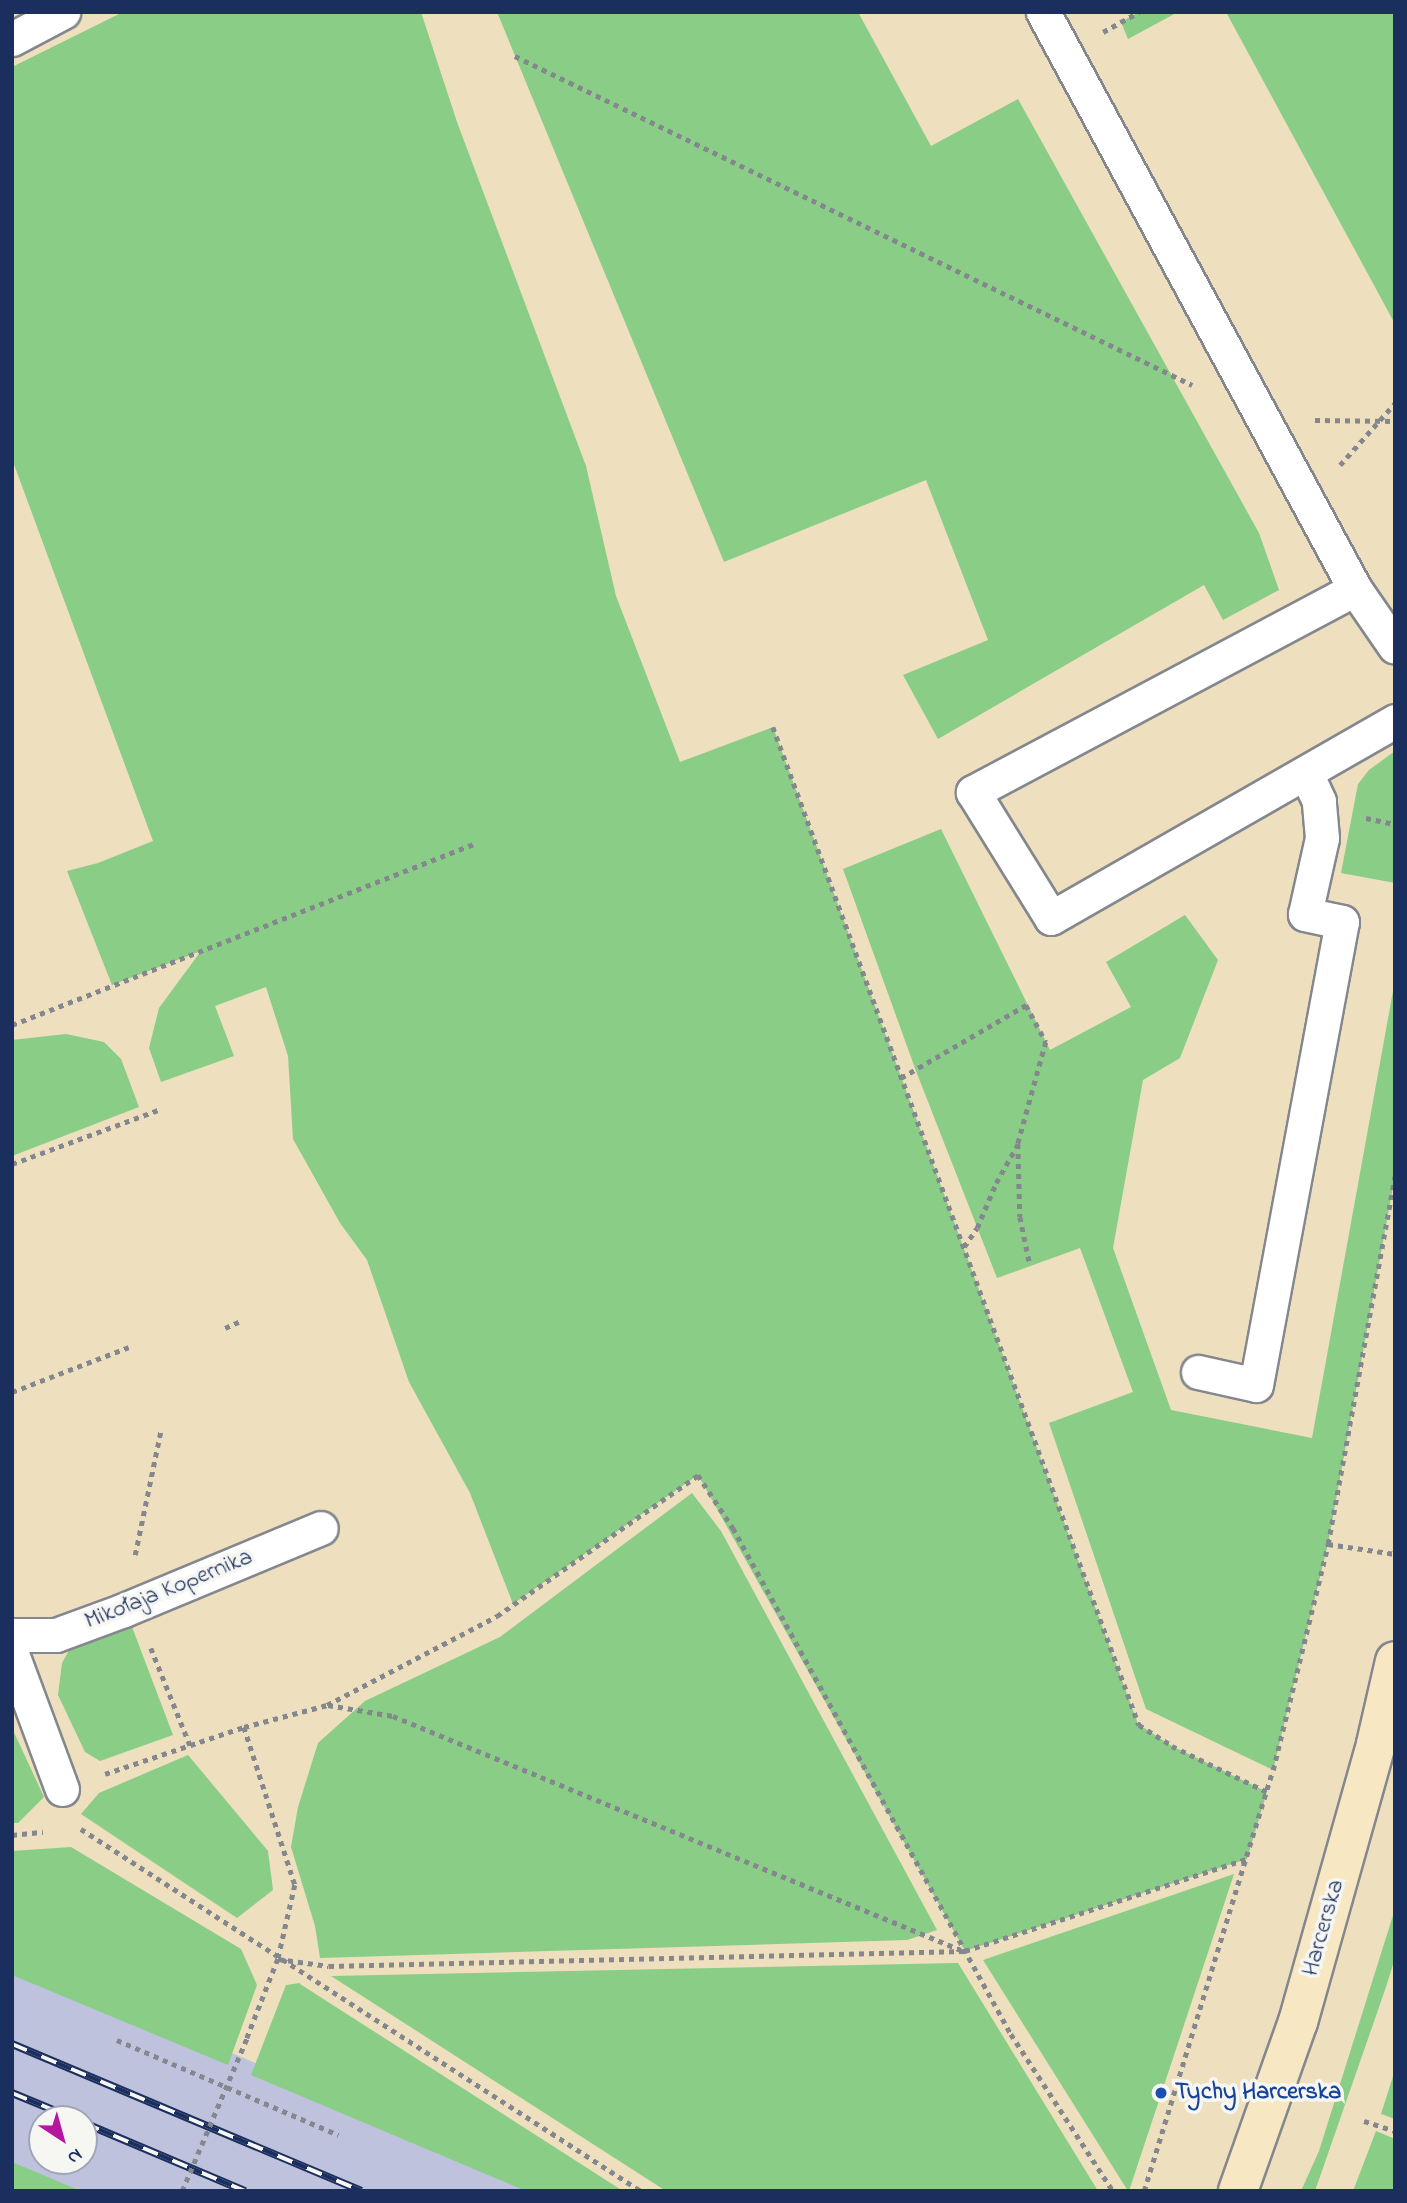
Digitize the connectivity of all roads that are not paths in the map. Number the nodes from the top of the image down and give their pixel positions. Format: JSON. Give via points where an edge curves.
{"nodes":[{"id":1,"x":63,"y":12,"type":"edge"},
{"id":2,"x":1043,"y":12,"type":"edge"},
{"id":3,"x":12,"y":39,"type":"edge"},
{"id":4,"x":1354,"y":589,"type":"junction"},
{"id":5,"x":1395,"y":647,"type":"edge"},
{"id":6,"x":1395,"y":721,"type":"edge"},
{"id":7,"x":1306,"y":773,"type":"junction"},
{"id":8,"x":1198,"y":1372,"type":"dead end"},
{"id":9,"x":321,"y":1528,"type":"dead end"},
{"id":10,"x":12,"y":1635,"type":"edge"},
{"id":11,"x":12,"y":1654,"type":"edge"},
{"id":12,"x":1395,"y":1661,"type":"edge"},
{"id":13,"x":62,"y":1789,"type":"road end"},
{"id":14,"x":1238,"y":2191,"type":"edge"}],
"edges":[{"from":1,"to":3,"type":"lane"},
{"from":2,"to":4,"type":"lane"},
{"from":4,"to":5,"type":"lane"},
{"from":4,"to":7,"type":"lane","via":[[973,792],[1051,918]]},
{"from":6,"to":7,"type":"lane"},
{"from":7,"to":8,"type":"lane","via":[[1320,801],[1321,838],[1305,914],[1342,922],[1256,1385]]},
{"from":9,"to":10,"type":"lane","name":"Mikołaja Kopernika","via":[[56,1635]]},
{"from":11,"to":13,"type":"lane"},
{"from":12,"to":14,"type":"street","name":"Harcerska","via":[[1297,2022]]}]}
